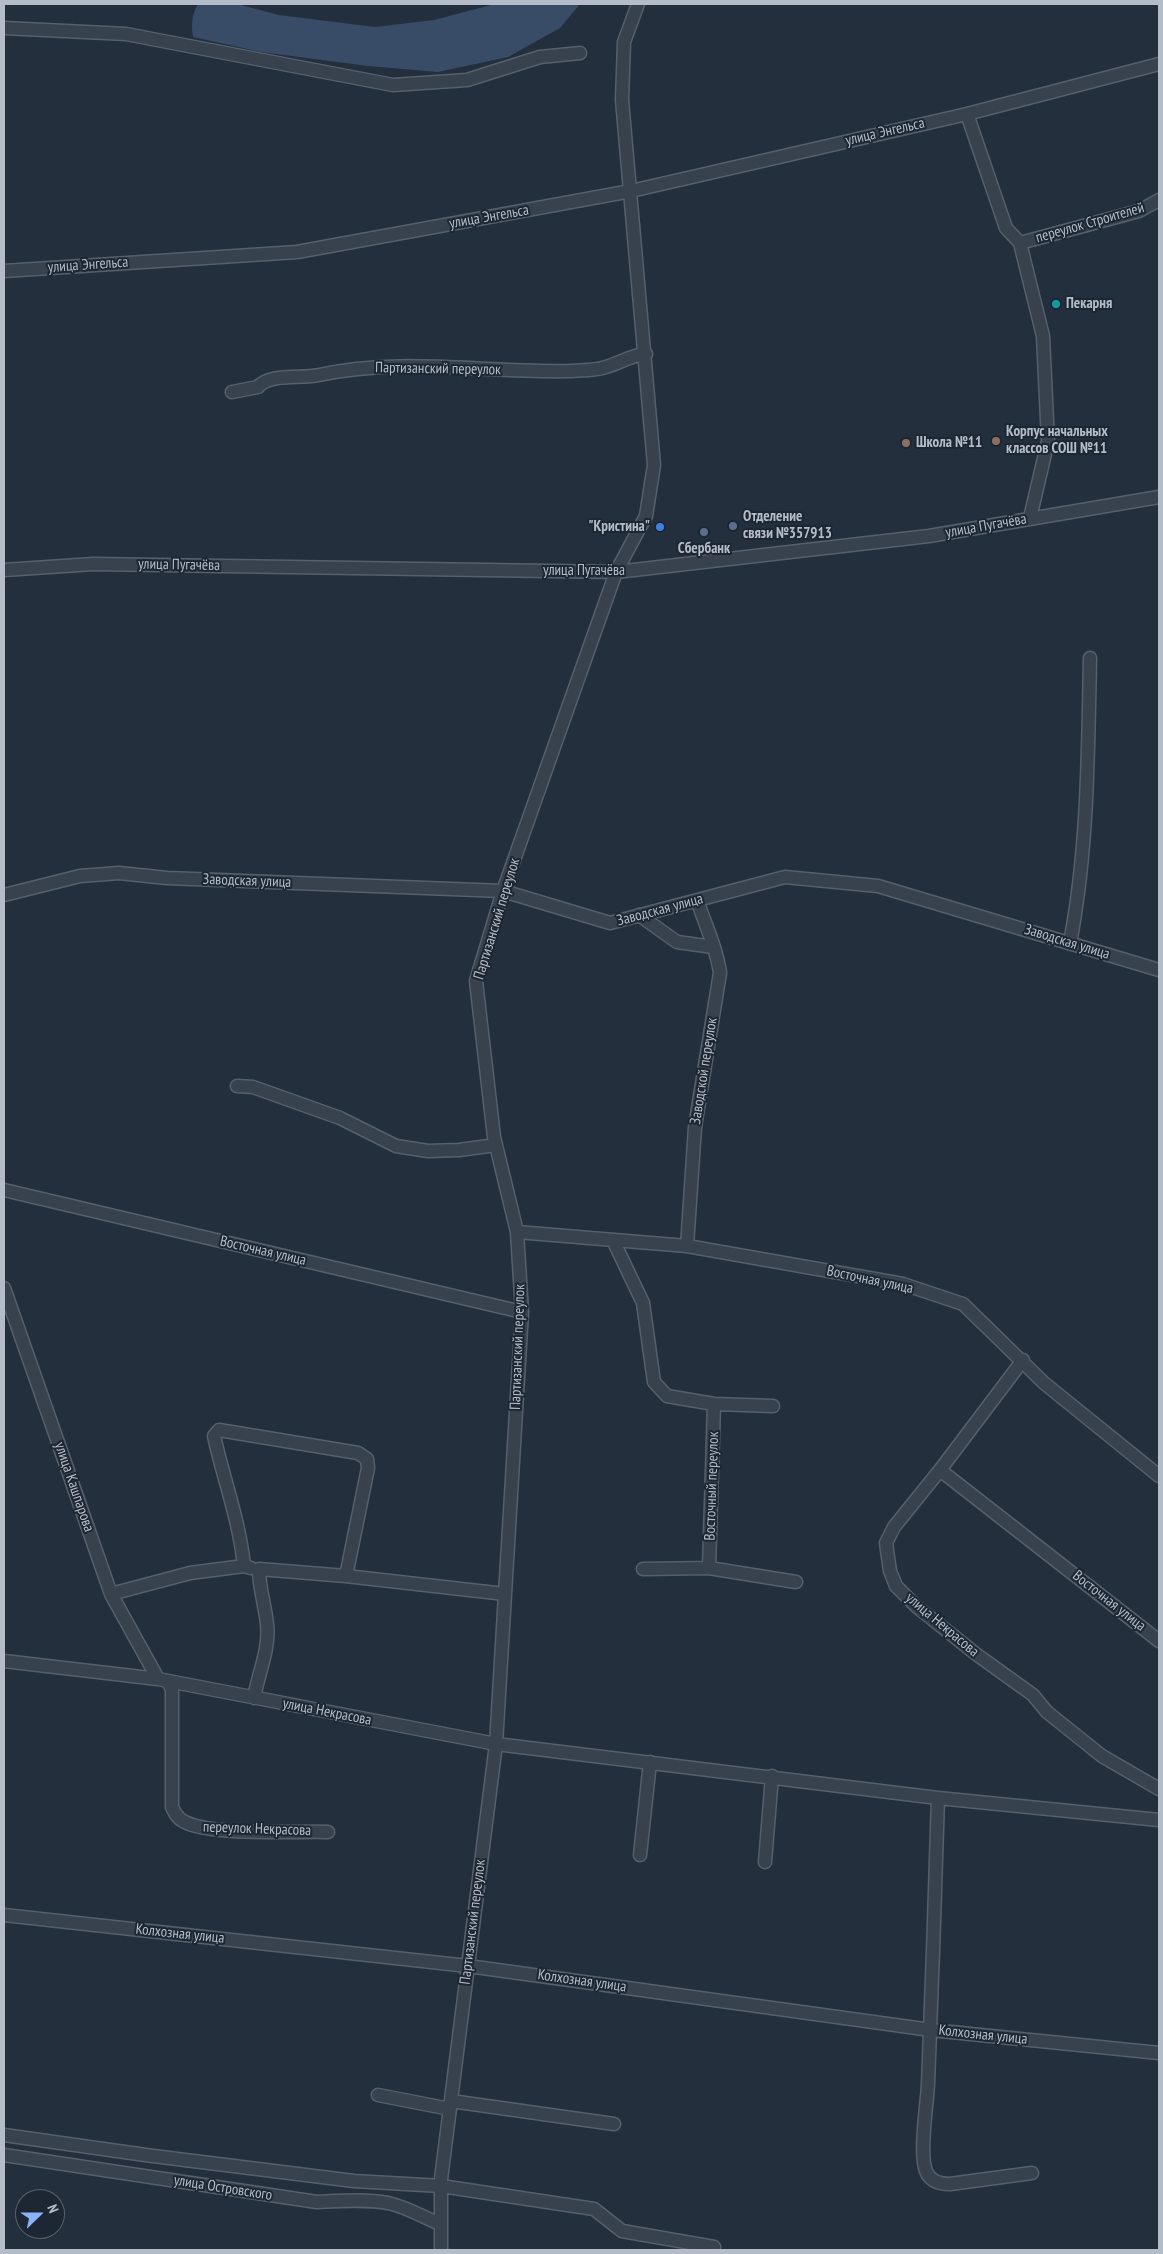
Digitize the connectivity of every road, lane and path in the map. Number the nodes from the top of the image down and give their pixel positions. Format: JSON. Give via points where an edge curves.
{"nodes":[{"id":1,"x":638,"y":4,"type":"edge"},
{"id":2,"x":4,"y":28,"type":"edge"},
{"id":3,"x":580,"y":53,"type":"dead end"},
{"id":4,"x":1159,"y":64,"type":"edge"},
{"id":5,"x":967,"y":114,"type":"junction"},
{"id":6,"x":631,"y":191,"type":"junction"},
{"id":7,"x":1159,"y":200,"type":"edge"},
{"id":8,"x":1020,"y":243,"type":"junction"},
{"id":9,"x":4,"y":271,"type":"edge"},
{"id":10,"x":646,"y":354,"type":"junction"},
{"id":11,"x":232,"y":392,"type":"dead end"},
{"id":12,"x":1159,"y":497,"type":"edge"},
{"id":13,"x":1030,"y":518,"type":"junction"},
{"id":14,"x":4,"y":570,"type":"edge"},
{"id":15,"x":616,"y":572,"type":"junction"},
{"id":16,"x":1090,"y":658,"type":"dead end"},
{"id":17,"x":503,"y":891,"type":"junction"},
{"id":18,"x":4,"y":894,"type":"edge"},
{"id":19,"x":697,"y":900,"type":"junction"},
{"id":20,"x":639,"y":915,"type":"junction"},
{"id":21,"x":1070,"y":943,"type":"junction"},
{"id":22,"x":713,"y":947,"type":"junction"},
{"id":23,"x":1159,"y":970,"type":"edge"},
{"id":24,"x":237,"y":1086,"type":"dead end"},
{"id":25,"x":496,"y":1145,"type":"junction"},
{"id":26,"x":4,"y":1190,"type":"edge"},
{"id":27,"x":517,"y":1232,"type":"junction"},
{"id":28,"x":613,"y":1240,"type":"junction"},
{"id":29,"x":687,"y":1246,"type":"junction"},
{"id":30,"x":4,"y":1288,"type":"edge"},
{"id":31,"x":522,"y":1312,"type":"junction"},
{"id":32,"x":1022,"y":1360,"type":"junction"},
{"id":33,"x":714,"y":1404,"type":"junction"},
{"id":34,"x":773,"y":1406,"type":"dead end"},
{"id":35,"x":940,"y":1470,"type":"junction"},
{"id":36,"x":1159,"y":1476,"type":"edge"},
{"id":37,"x":244,"y":1566,"type":"junction"},
{"id":38,"x":709,"y":1568,"type":"junction"},
{"id":39,"x":258,"y":1569,"type":"junction"},
{"id":40,"x":643,"y":1569,"type":"dead end"},
{"id":41,"x":346,"y":1576,"type":"junction"},
{"id":42,"x":796,"y":1582,"type":"dead end"},
{"id":43,"x":111,"y":1594,"type":"junction"},
{"id":44,"x":505,"y":1594,"type":"junction"},
{"id":45,"x":1159,"y":1641,"type":"edge"},
{"id":46,"x":4,"y":1661,"type":"edge"},
{"id":47,"x":163,"y":1680,"type":"junction"},
{"id":48,"x":254,"y":1698,"type":"junction"},
{"id":49,"x":496,"y":1744,"type":"junction"},
{"id":50,"x":650,"y":1762,"type":"junction"},
{"id":51,"x":772,"y":1776,"type":"junction"},
{"id":52,"x":1159,"y":1789,"type":"edge"},
{"id":53,"x":938,"y":1798,"type":"junction"},
{"id":54,"x":1159,"y":1820,"type":"edge"},
{"id":55,"x":328,"y":1832,"type":"dead end"},
{"id":56,"x":640,"y":1855,"type":"dead end"},
{"id":57,"x":765,"y":1862,"type":"dead end"},
{"id":58,"x":4,"y":1915,"type":"edge"},
{"id":59,"x":468,"y":1966,"type":"junction"},
{"id":60,"x":931,"y":2030,"type":"junction"},
{"id":61,"x":1159,"y":2053,"type":"edge"},
{"id":62,"x":378,"y":2095,"type":"dead end"},
{"id":63,"x":450,"y":2105,"type":"junction"},
{"id":64,"x":614,"y":2124,"type":"dead end"},
{"id":65,"x":4,"y":2135,"type":"edge"},
{"id":66,"x":4,"y":2155,"type":"edge"},
{"id":67,"x":1032,"y":2173,"type":"dead end"},
{"id":68,"x":441,"y":2186,"type":"junction"},
{"id":69,"x":440,"y":2224,"type":"junction"},
{"id":70,"x":714,"y":2247,"type":"dead end"},
{"id":71,"x":441,"y":2250,"type":"edge"}],
"edges":[{"from":1,"to":6,"type":"street","name":"Партизанский переулок","via":[[624,42],[622,100]]},
{"from":2,"to":3,"type":"street","via":[[126,34],[393,85],[467,80],[540,57]]},
{"from":4,"to":5,"type":"street","name":"улица Энгельса"},
{"from":5,"to":6,"type":"street","name":"улица Энгельса"},
{"from":5,"to":8,"type":"street","via":[[1006,228]]},
{"from":6,"to":9,"type":"street","name":"улица Энгельса","via":[[297,252]]},
{"from":6,"to":10,"type":"street","name":"Партизанский переулок"},
{"from":7,"to":8,"type":"street","name":"переулок Строителей","via":[[1139,211]]},
{"from":8,"to":13,"type":"street","via":[[1043,336],[1048,441]]},
{"from":10,"to":11,"type":"street","name":"Партизанский переулок","via":[[635,355],[604,368],[570,371],[433,366],[337,371],[271,379],[258,387]]},
{"from":10,"to":15,"type":"street","name":"Партизанский переулок","via":[[654,465],[646,516]]},
{"from":12,"to":13,"type":"street","name":"улица Пугачёва"},
{"from":13,"to":15,"type":"street","name":"улица Пугачёва","via":[[929,536]]},
{"from":14,"to":15,"type":"street","name":"улица Пугачёва","via":[[93,564]]},
{"from":15,"to":17,"type":"street","name":"Партизанский переулок"},
{"from":16,"to":21,"type":"street","via":[[1086,798],[1078,900]]},
{"from":17,"to":18,"type":"street","name":"Заводская улица","via":[[168,878],[119,873],[80,876]]},
{"from":17,"to":20,"type":"street","name":"Заводская улица","via":[[610,923]]},
{"from":17,"to":25,"type":"street","name":"Партизанский переулок","via":[[476,981]]},
{"from":19,"to":20,"type":"street","name":"Заводская улица"},
{"from":19,"to":21,"type":"street","name":"Заводская улица","via":[[785,877],[878,886]]},
{"from":19,"to":22,"type":"street","name":"Заводской переулок"},
{"from":20,"to":22,"type":"street","via":[[677,942]]},
{"from":21,"to":23,"type":"street","name":"Заводская улица"},
{"from":22,"to":29,"type":"street","name":"Заводской переулок","via":[[718,955],[720,974],[695,1128]]},
{"from":24,"to":25,"type":"street","via":[[252,1087],[340,1118],[396,1146],[428,1151]]},
{"from":25,"to":27,"type":"street","name":"Партизанский переулок"},
{"from":26,"to":31,"type":"street","name":"Восточная улица"},
{"from":27,"to":28,"type":"street","name":"Восточная улица"},
{"from":27,"to":31,"type":"street","name":"Партизанский переулок"},
{"from":28,"to":29,"type":"street","name":"Восточная улица"},
{"from":28,"to":33,"type":"street","via":[[642,1303],[654,1382],[667,1396]]},
{"from":29,"to":32,"type":"street","name":"Восточная улица","via":[[903,1284],[963,1304]]},
{"from":30,"to":43,"type":"street","name":"улица Кашпарова"},
{"from":31,"to":44,"type":"street","name":"Партизанский переулок"},
{"from":32,"to":35,"type":"street","name":"улица Некрасова"},
{"from":32,"to":36,"type":"street","name":"Восточная улица","via":[[1044,1383]]},
{"from":33,"to":34,"type":"street"},
{"from":33,"to":38,"type":"street","name":"Восточный переулок"},
{"from":35,"to":45,"type":"street","name":"Восточная улица"},
{"from":35,"to":52,"type":"street","name":"улица Некрасова","via":[[894,1527],[886,1543],[896,1586],[976,1654],[1033,1695],[1047,1712],[1102,1756]]},
{"from":37,"to":39,"type":"street"},
{"from":37,"to":41,"type":"street","via":[[233,1502],[214,1436],[219,1430],[358,1453],[367,1459],[368,1468]]},
{"from":37,"to":43,"type":"street","via":[[190,1574]]},
{"from":38,"to":40,"type":"street"},
{"from":38,"to":42,"type":"street"},
{"from":39,"to":41,"type":"street"},
{"from":39,"to":48,"type":"street","via":[[267,1639]]},
{"from":41,"to":44,"type":"street"},
{"from":43,"to":47,"type":"street","name":"улица Кашпарова"},
{"from":44,"to":49,"type":"street","name":"Партизанский переулок"},
{"from":46,"to":47,"type":"street","name":"улица Некрасова"},
{"from":47,"to":48,"type":"street","name":"улица Некрасова"},
{"from":47,"to":55,"type":"street","name":"переулок Некрасова","via":[[172,1690],[172,1807],[175,1815],[207,1829]]},
{"from":48,"to":49,"type":"street","name":"улица Некрасова"},
{"from":49,"to":50,"type":"street","name":"улица Некрасова"},
{"from":49,"to":59,"type":"street","name":"Партизанский переулок"},
{"from":50,"to":51,"type":"street","name":"улица Некрасова"},
{"from":50,"to":56,"type":"street"},
{"from":51,"to":53,"type":"street","name":"улица Некрасова"},
{"from":51,"to":57,"type":"street"},
{"from":53,"to":54,"type":"street","name":"улица Некрасова"},
{"from":53,"to":60,"type":"street"},
{"from":58,"to":59,"type":"street","name":"Колхозная улица"},
{"from":59,"to":60,"type":"street","name":"Колхозная улица"},
{"from":59,"to":63,"type":"street","name":"Партизанский переулок"},
{"from":60,"to":61,"type":"street","name":"Колхозная улица"},
{"from":60,"to":67,"type":"street","via":[[924,2146],[925,2170],[929,2177],[938,2184],[950,2184]]},
{"from":62,"to":63,"type":"street"},
{"from":63,"to":64,"type":"street"},
{"from":63,"to":68,"type":"street","name":"Партизанский переулок"},
{"from":65,"to":68,"type":"street","via":[[344,2180]]},
{"from":66,"to":69,"type":"street","name":"улица Островского","via":[[317,2202],[390,2204]]},
{"from":68,"to":69,"type":"street","name":"Партизанский переулок"},
{"from":68,"to":70,"type":"street","via":[[594,2209],[622,2231]]},
{"from":69,"to":71,"type":"street","name":"Партизанский переулок"}]}
